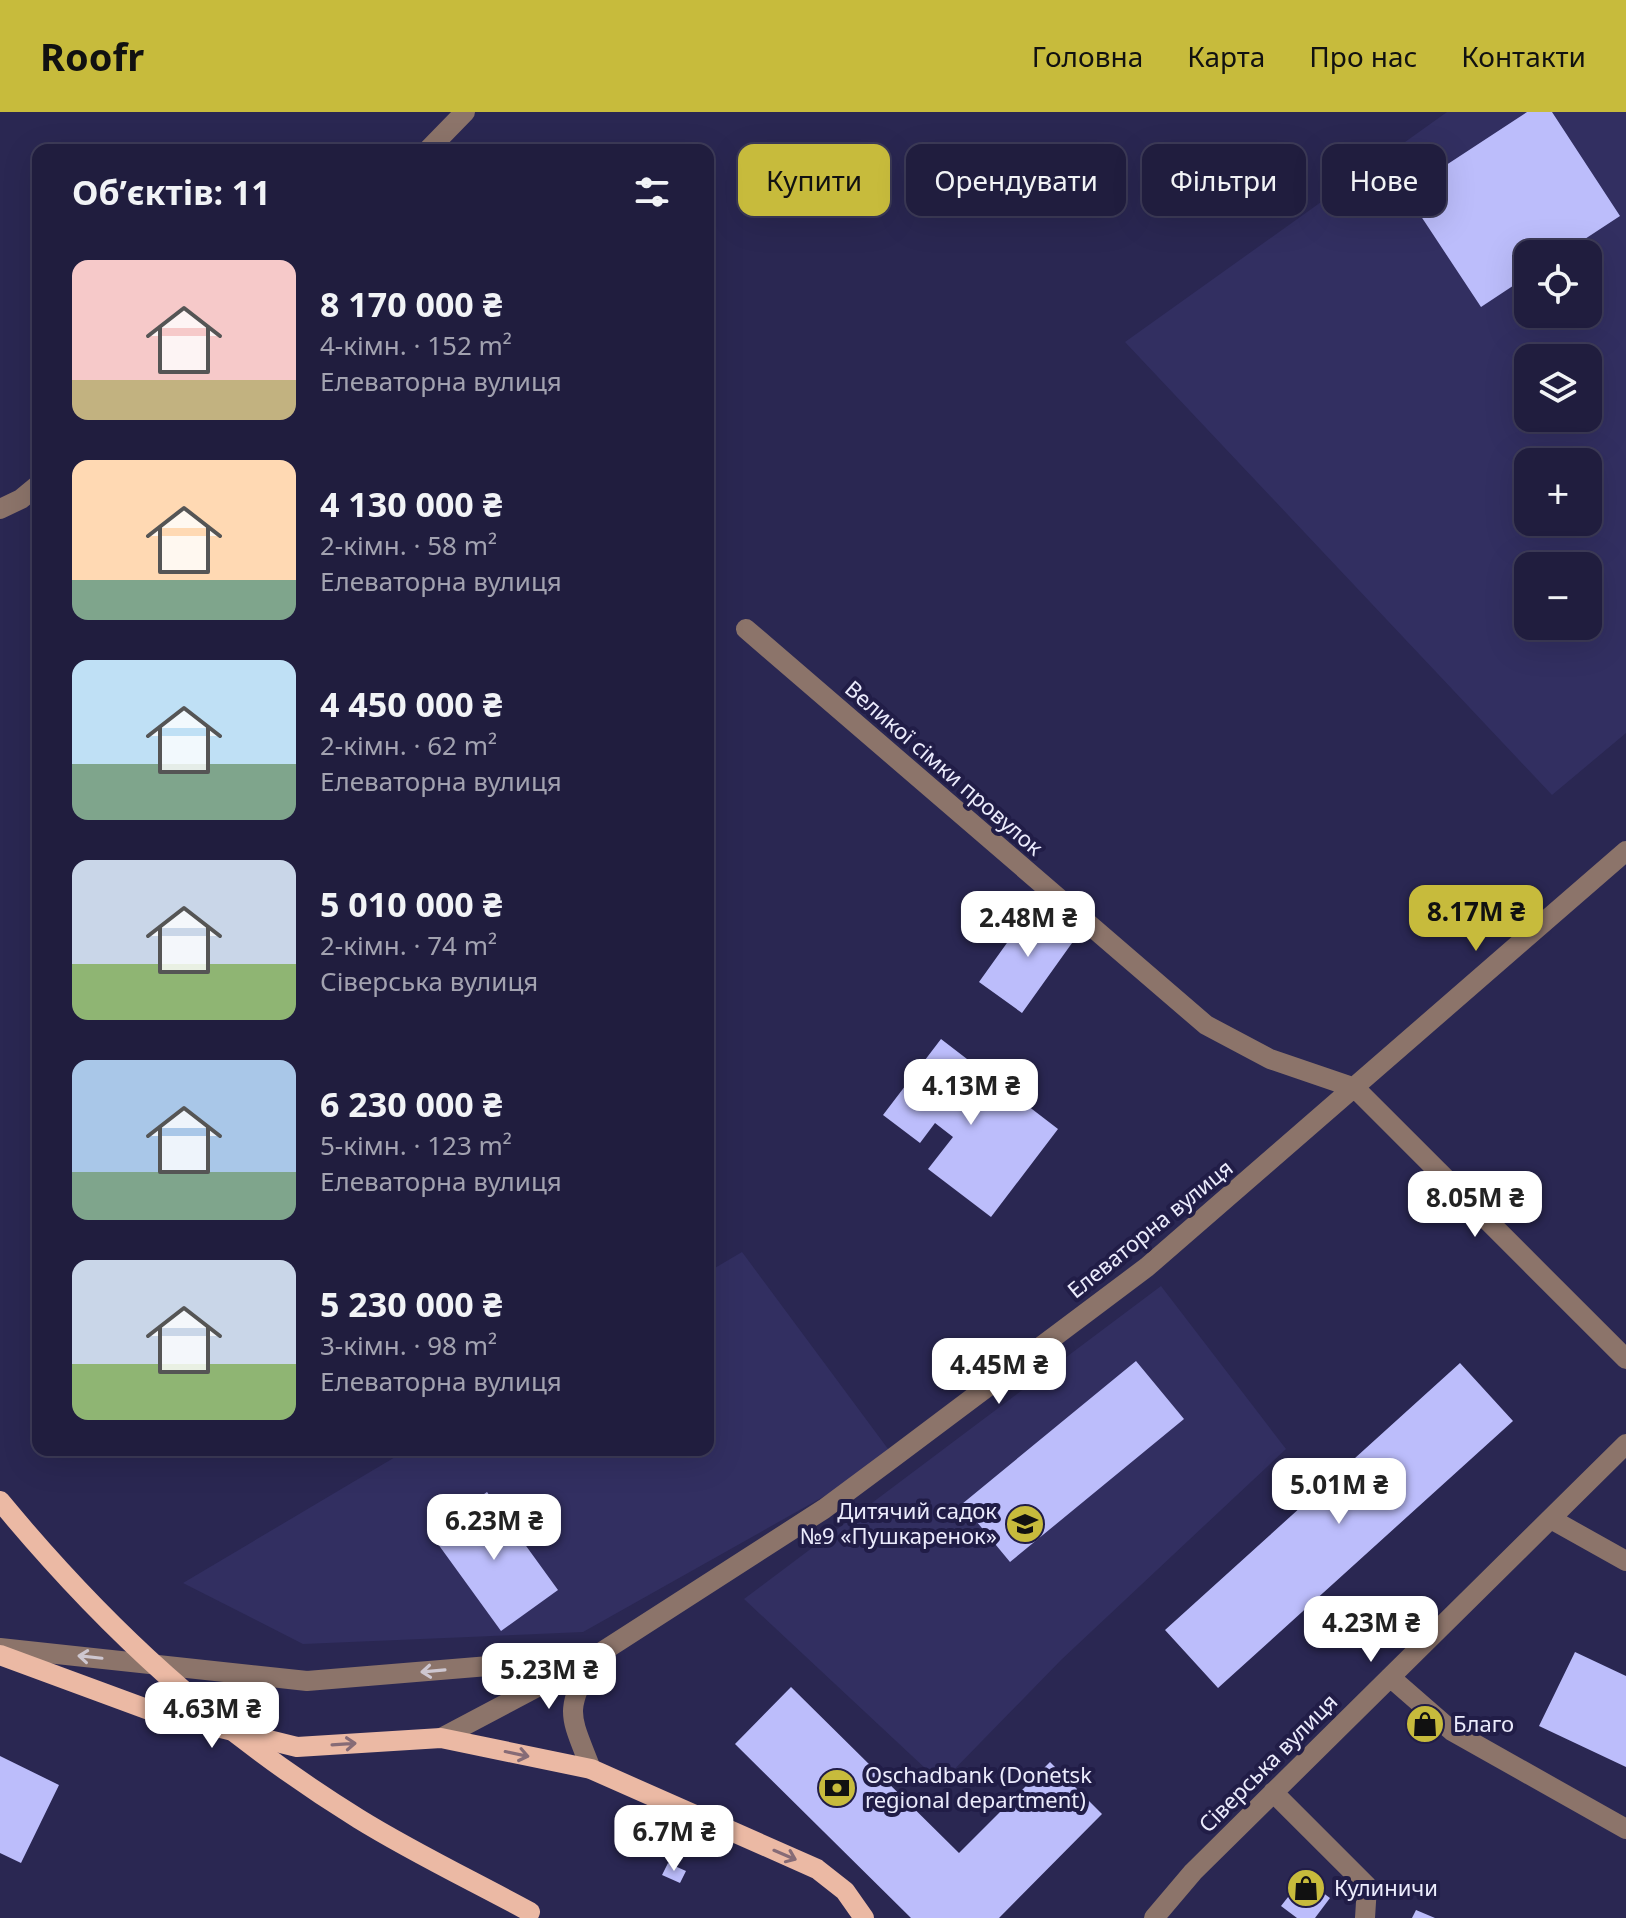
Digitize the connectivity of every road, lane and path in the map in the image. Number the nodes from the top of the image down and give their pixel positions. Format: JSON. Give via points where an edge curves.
{"nodes":[{"id":1,"x":465,"y":112,"type":"edge"},
{"id":2,"x":434,"y":144,"type":"edge"},
{"id":3,"x":32,"y":490,"type":"edge"},
{"id":4,"x":0,"y":509,"type":"edge"},
{"id":5,"x":746,"y":629,"type":"dead end"},
{"id":6,"x":1626,"y":851,"type":"edge"},
{"id":7,"x":1355,"y":1088,"type":"junction"},
{"id":8,"x":1626,"y":1359,"type":"edge"},
{"id":9,"x":1626,"y":1444,"type":"edge"},
{"id":10,"x":0,"y":1501,"type":"edge"},
{"id":11,"x":1551,"y":1519,"type":"junction"},
{"id":12,"x":1626,"y":1561,"type":"edge"},
{"id":13,"x":0,"y":1648,"type":"edge"},
{"id":14,"x":0,"y":1655,"type":"edge"},
{"id":15,"x":594,"y":1657,"type":"junction"},
{"id":16,"x":1390,"y":1677,"type":"junction"},
{"id":17,"x":441,"y":1738,"type":"junction"},
{"id":18,"x":591,"y":1769,"type":"junction"},
{"id":19,"x":1273,"y":1792,"type":"junction"},
{"id":20,"x":1626,"y":1829,"type":"edge"},
{"id":21,"x":535,"y":1915,"type":"edge"},
{"id":22,"x":864,"y":1918,"type":"edge"},
{"id":23,"x":1154,"y":1918,"type":"edge"},
{"id":24,"x":1365,"y":1918,"type":"edge"}],
"edges":[{"from":1,"to":2,"type":"street"},
{"from":3,"to":4,"type":"street"},
{"from":5,"to":7,"type":"street","name":"Великої сімки провулок","via":[[1206,1025],[1270,1059]]},
{"from":6,"to":7,"type":"street","name":"Елеваторна вулиця"},
{"from":7,"to":8,"type":"street"},
{"from":7,"to":15,"type":"street","name":"Елеваторна вулиця","via":[[1147,1267],[894,1457],[824,1509]]},
{"from":9,"to":11,"type":"street","name":"Сіверська вулиця"},
{"from":10,"to":21,"type":"main road","bridge":true,"via":[[110,1624],[178,1687],[273,1762],[360,1820]]},
{"from":11,"to":12,"type":"street"},
{"from":11,"to":16,"type":"street","name":"Сіверська вулиця"},
{"from":15,"to":13,"type":"street","one_way":true,"via":[[307,1681]]},
{"from":14,"to":17,"type":"main road","one_way":true,"via":[[152,1711],[297,1747]]},
{"from":15,"to":17,"type":"street","name":"Елеваторна вулиця"},
{"from":15,"to":18,"type":"street","via":[[575,1692],[571,1717]]},
{"from":16,"to":19,"type":"street","name":"Сіверська вулиця"},
{"from":16,"to":20,"type":"street","via":[[1452,1731]]},
{"from":17,"to":18,"type":"main road","one_way":true},
{"from":18,"to":22,"type":"main road","one_way":true,"via":[[817,1869],[845,1891]]},
{"from":19,"to":23,"type":"street","name":"Сіверська вулиця"},
{"from":19,"to":24,"type":"street","via":[[1367,1886]]}]}
